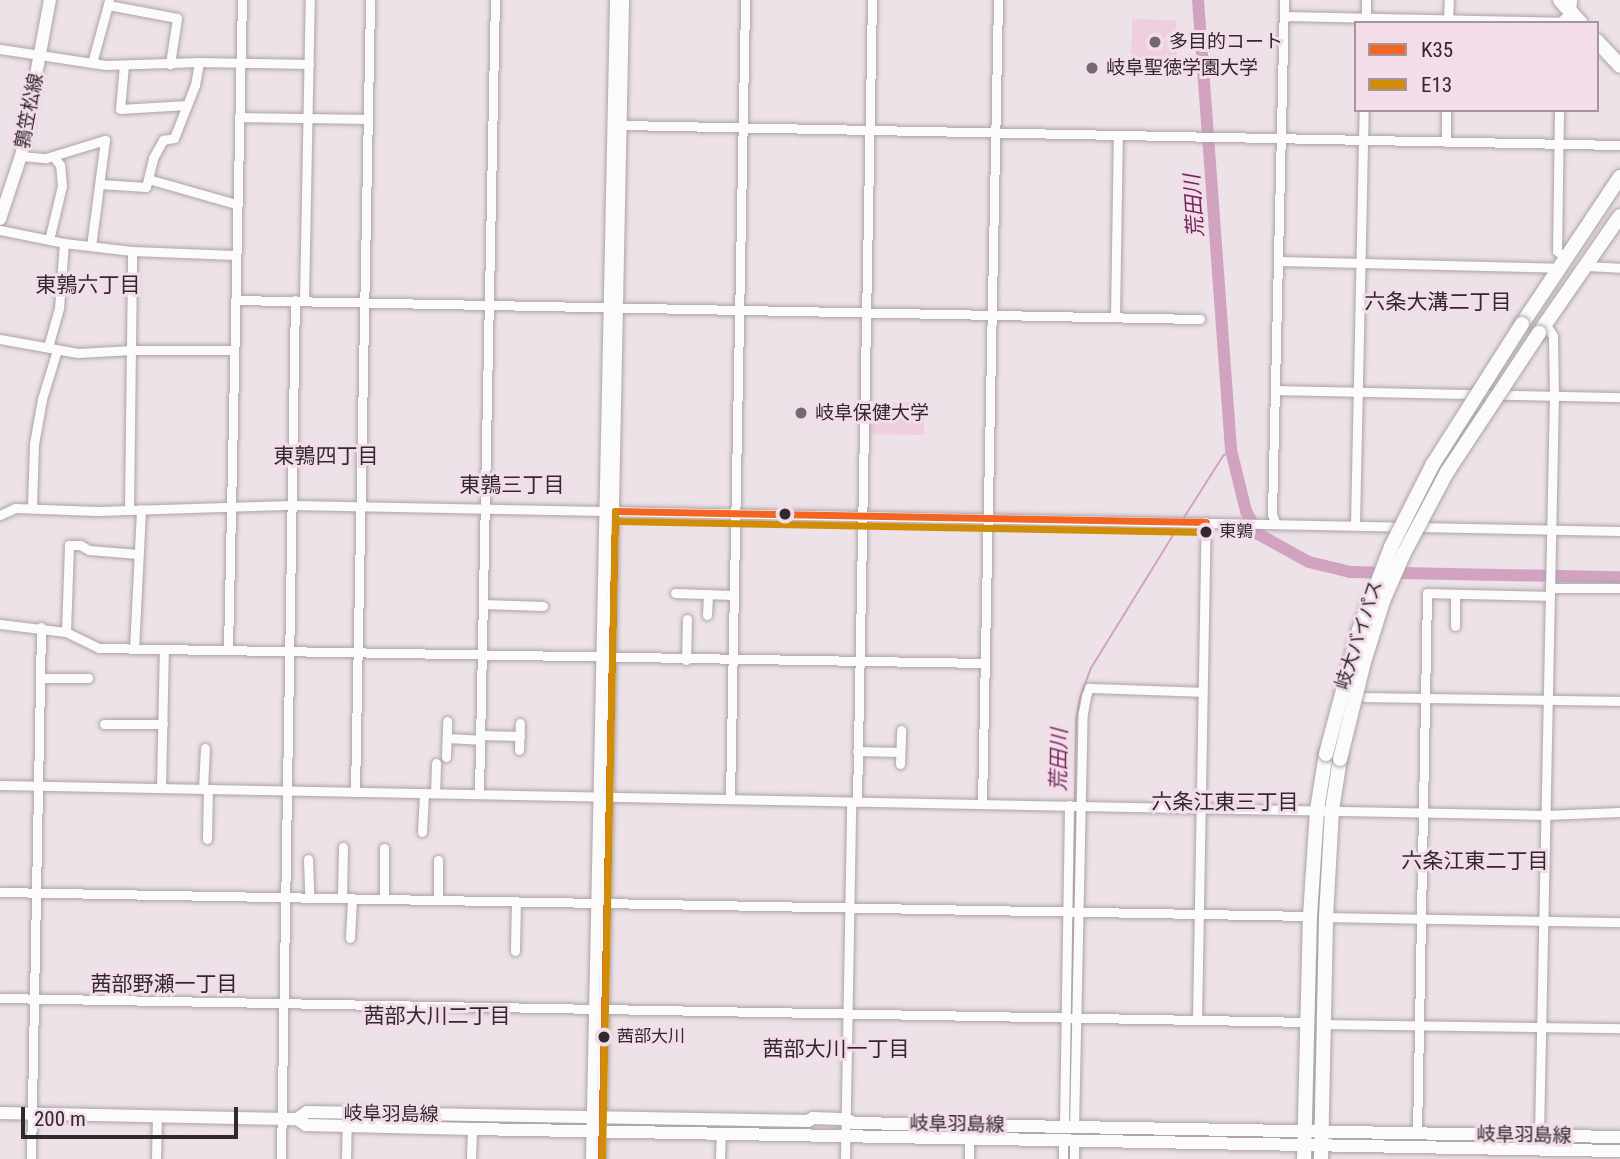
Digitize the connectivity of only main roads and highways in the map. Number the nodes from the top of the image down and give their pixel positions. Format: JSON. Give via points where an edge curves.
{"nodes":[{"id":1,"x":50,"y":0,"type":"edge"},
{"id":2,"x":1560,"y":0,"type":"edge"},
{"id":3,"x":1569,"y":16,"type":"edge"},
{"id":4,"x":1599,"y":43,"type":"edge"},
{"id":5,"x":1620,"y":66,"type":"edge"},
{"id":6,"x":1620,"y":177,"type":"edge"},
{"id":7,"x":1620,"y":216,"type":"edge"},
{"id":8,"x":0,"y":219,"type":"edge"},
{"id":9,"x":1324,"y":810,"type":"junction"},
{"id":10,"x":0,"y":1113,"type":"edge"},
{"id":11,"x":346,"y":1119,"type":"junction"},
{"id":12,"x":1069,"y":1133,"type":"junction"},
{"id":13,"x":1620,"y":1137,"type":"edge"},
{"id":14,"x":1303,"y":1145,"type":"edge"},
{"id":15,"x":1321,"y":1145,"type":"edge"},
{"id":16,"x":1620,"y":1151,"type":"edge"},
{"id":17,"x":1538,"y":1154,"type":"edge"}],
"edges":[{"from":1,"to":8,"type":"main road","name":"鶉笠松線","via":[[21,156]]},
{"from":2,"to":3,"type":"main road"},
{"from":4,"to":5,"type":"main road"},
{"from":6,"to":9,"type":"main road","name":"岐大バイパス","bridge":true,"via":[[1433,464],[1391,547],[1359,631],[1326,754]]},
{"from":7,"to":9,"type":"main road","name":"岐大バイパス","bridge":true,"via":[[1447,472],[1404,553],[1364,662]]},
{"from":9,"to":14,"type":"main road","name":"岐大バイパス","via":[[1310,916]]},
{"from":9,"to":15,"type":"main road","name":"岐大バイパス"},
{"from":10,"to":11,"type":"main road","name":"岐阜羽島線","via":[[297,1119],[306,1125]]},
{"from":11,"to":12,"type":"main road","name":"岐阜羽島線","via":[[596,1132],[969,1138]]},
{"from":11,"to":12,"type":"main road","name":"岐阜羽島線","via":[[813,1118]]},
{"from":12,"to":14,"type":"main road","name":"岐阜羽島線"},
{"from":13,"to":15,"type":"main road","name":"岐阜羽島線","via":[[1417,1133]]},
{"from":14,"to":15,"type":"main road","name":"岐阜羽島線"},
{"from":15,"to":17,"type":"main road","name":"岐阜羽島線"},
{"from":16,"to":17,"type":"main road","name":"岐阜羽島線"}]}
